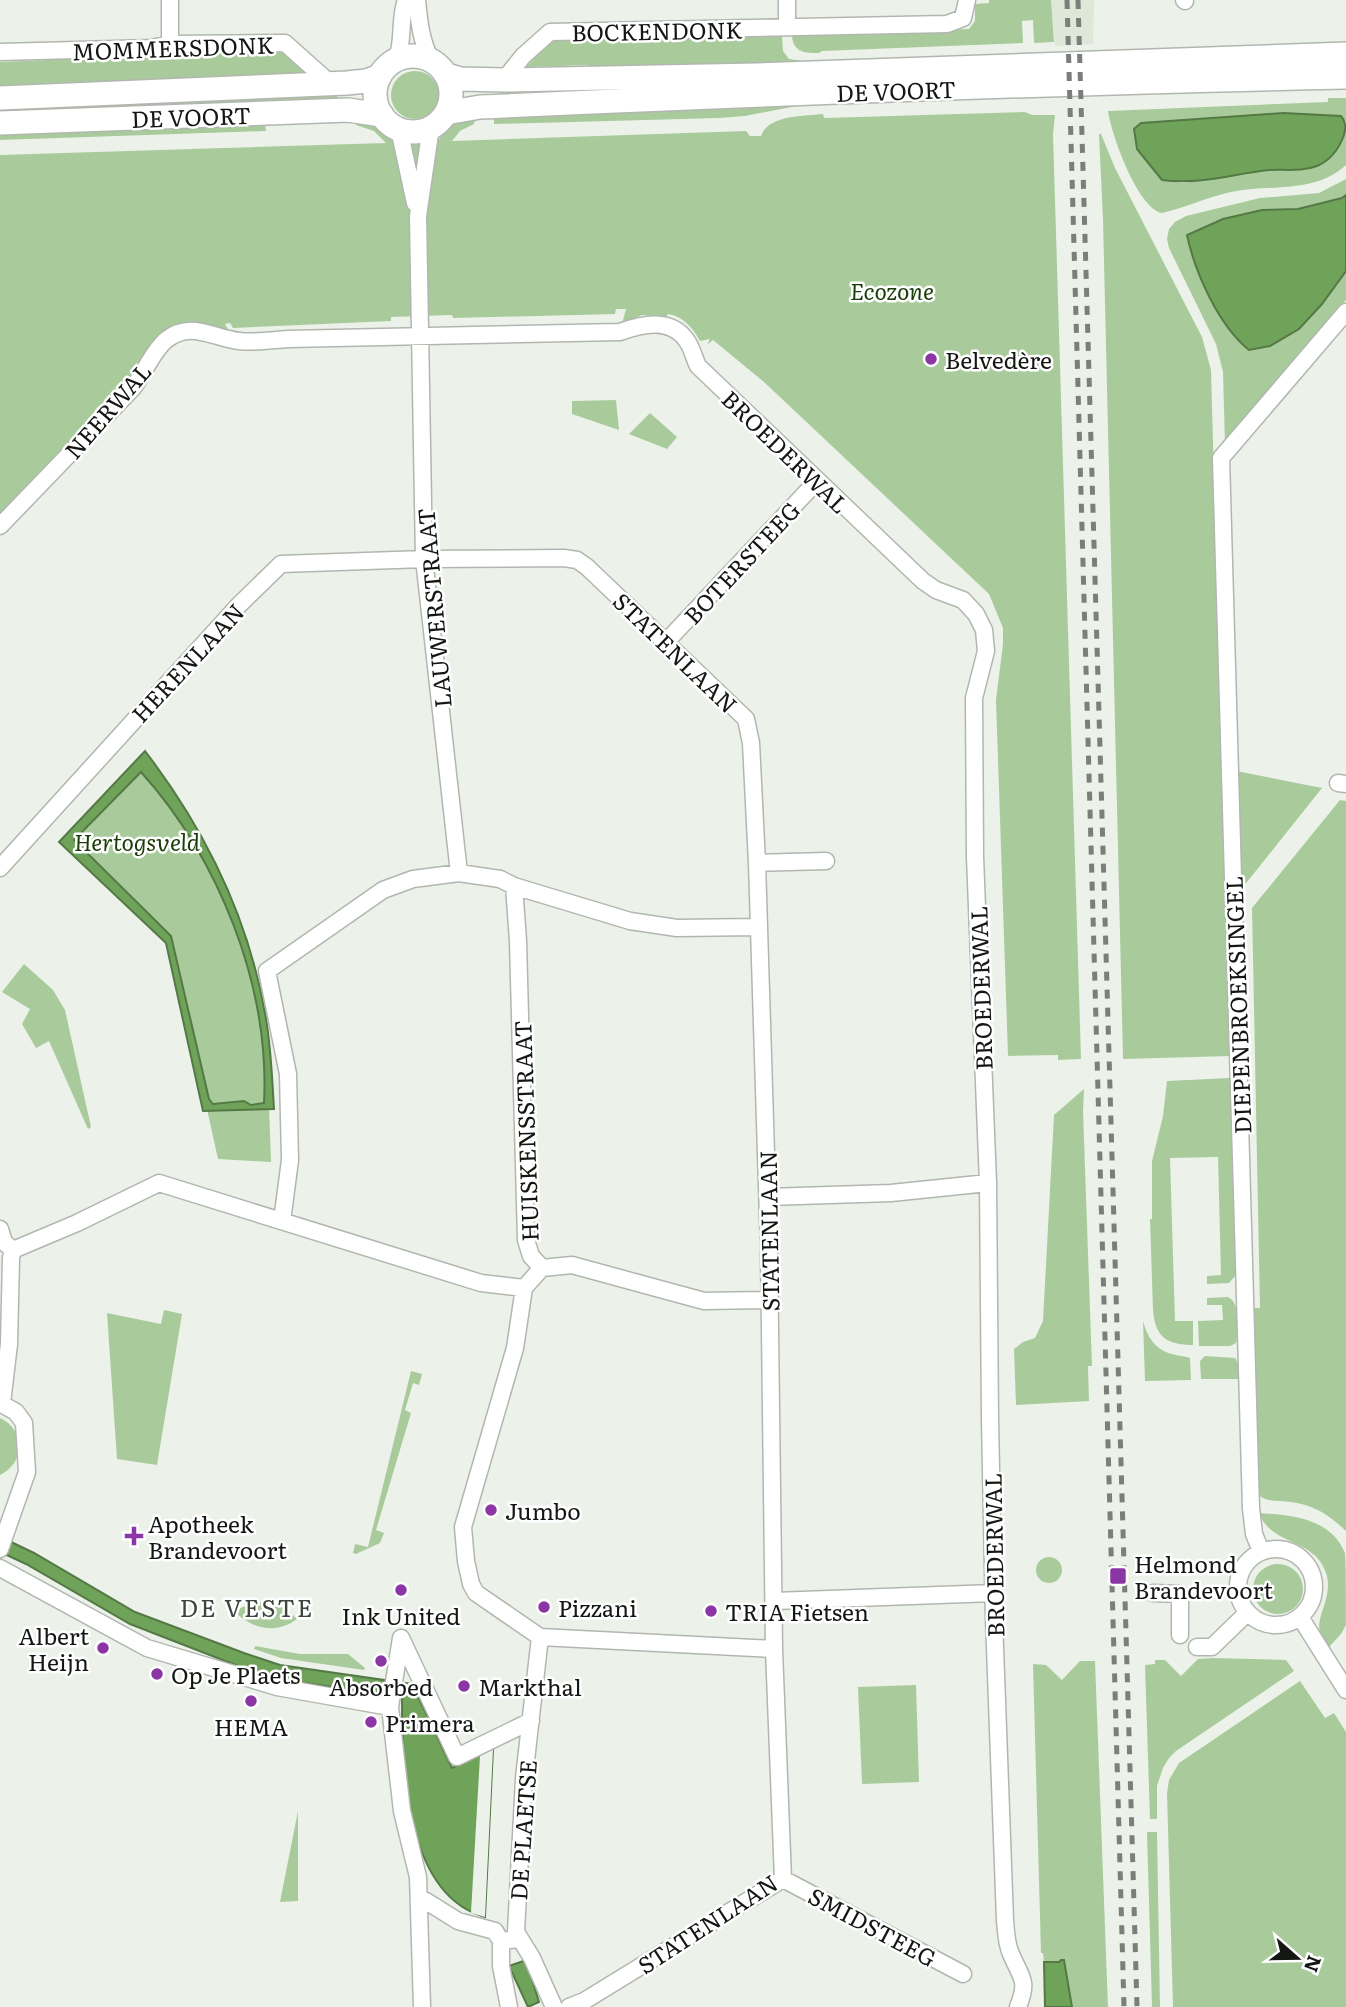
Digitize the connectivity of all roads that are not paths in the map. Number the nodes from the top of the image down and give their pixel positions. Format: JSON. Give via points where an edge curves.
{"nodes":[{"id":1,"x":170,"y":0,"type":"edge"},
{"id":2,"x":406,"y":0,"type":"edge"},
{"id":3,"x":417,"y":0,"type":"edge"},
{"id":4,"x":787,"y":0,"type":"edge"},
{"id":5,"x":967,"y":0,"type":"edge"},
{"id":6,"x":788,"y":27,"type":"junction"},
{"id":7,"x":170,"y":44,"type":"junction"},
{"id":8,"x":0,"y":52,"type":"edge"},
{"id":9,"x":1346,"y":54,"type":"edge"},
{"id":10,"x":397,"y":59,"type":"junction"},
{"id":11,"x":439,"y":68,"type":"junction"},
{"id":12,"x":380,"y":76,"type":"junction"},
{"id":13,"x":1346,"y":77,"type":"edge"},
{"id":14,"x":505,"y":80,"type":"junction"},
{"id":15,"x":331,"y":83,"type":"junction"},
{"id":16,"x":0,"y":98,"type":"edge"},
{"id":17,"x":439,"y":120,"type":"junction"},
{"id":18,"x":390,"y":122,"type":"junction"},
{"id":19,"x":0,"y":123,"type":"edge"},
{"id":20,"x":418,"y":216,"type":"junction"},
{"id":21,"x":1346,"y":313,"type":"edge"},
{"id":22,"x":420,"y":337,"type":"junction"},
{"id":23,"x":396,"y":338,"type":"joint"},
{"id":24,"x":817,"y":481,"type":"junction"},
{"id":25,"x":0,"y":526,"type":"edge"},
{"id":26,"x":424,"y":559,"type":"junction"},
{"id":27,"x":666,"y":642,"type":"junction"},
{"id":28,"x":826,"y":861,"type":"dead end"},
{"id":29,"x":757,"y":863,"type":"junction"},
{"id":30,"x":0,"y":867,"type":"edge"},
{"id":31,"x":459,"y":873,"type":"junction"},
{"id":32,"x":514,"y":886,"type":"junction"},
{"id":33,"x":757,"y":927,"type":"junction"},
{"id":34,"x":988,"y":1184,"type":"junction"},
{"id":35,"x":768,"y":1198,"type":"junction"},
{"id":36,"x":282,"y":1221,"type":"junction"},
{"id":37,"x":0,"y":1229,"type":"edge"},
{"id":38,"x":13,"y":1250,"type":"junction"},
{"id":39,"x":542,"y":1268,"type":"junction"},
{"id":40,"x":524,"y":1287,"type":"junction"},
{"id":41,"x":770,"y":1300,"type":"junction"},
{"id":42,"x":1,"y":1403,"type":"edge"},
{"id":43,"x":2,"y":1544,"type":"edge"},
{"id":44,"x":1261,"y":1551,"type":"junction"},
{"id":45,"x":0,"y":1568,"type":"edge"},
{"id":46,"x":994,"y":1593,"type":"junction"},
{"id":47,"x":1153,"y":1593,"type":"dead end"},
{"id":48,"x":774,"y":1601,"type":"junction"},
{"id":49,"x":1247,"y":1613,"type":"junction"},
{"id":50,"x":1300,"y":1616,"type":"junction"},
{"id":51,"x":1181,"y":1634,"type":"dead end"},
{"id":52,"x":540,"y":1637,"type":"junction"},
{"id":53,"x":1197,"y":1647,"type":"dead end"},
{"id":54,"x":774,"y":1648,"type":"junction"},
{"id":55,"x":1346,"y":1690,"type":"edge"},
{"id":56,"x":391,"y":1695,"type":"junction"},
{"id":57,"x":531,"y":1721,"type":"junction"},
{"id":58,"x":783,"y":1879,"type":"junction"},
{"id":59,"x":419,"y":1900,"type":"junction"},
{"id":60,"x":520,"y":1939,"type":"junction"},
{"id":61,"x":501,"y":1941,"type":"junction"},
{"id":62,"x":962,"y":1974,"type":"dead end"},
{"id":63,"x":422,"y":2007,"type":"edge"},
{"id":64,"x":509,"y":2007,"type":"edge"},
{"id":65,"x":554,"y":2007,"type":"edge"},
{"id":66,"x":569,"y":2007,"type":"edge"},
{"id":67,"x":1018,"y":2007,"type":"edge"}],
"edges":[{"from":1,"to":7,"type":"street"},
{"from":2,"to":10,"type":"street"},
{"from":3,"to":11,"type":"street","via":[[426,50]]},
{"from":4,"to":6,"type":"street"},
{"from":5,"to":6,"type":"street","name":"BOCKENDONK","via":[[963,18],[947,24]]},
{"from":6,"to":14,"type":"street","name":"BOCKENDONK","via":[[550,32]]},
{"from":7,"to":8,"type":"street","name":"MOMMERSDONK"},
{"from":7,"to":15,"type":"street","name":"MOMMERSDONK","via":[[285,43]]},
{"from":9,"to":14,"type":"street","name":"DE VOORT"},
{"from":10,"to":11,"type":"street","name":"DE VOORT","via":[[414,56]]},
{"from":10,"to":12,"type":"street"},
{"from":11,"to":14,"type":"street","name":"DE VOORT","via":[[460,79]]},
{"from":11,"to":17,"type":"street","via":[[451,94]]},
{"from":12,"to":15,"type":"street","name":"DE VOORT"},
{"from":12,"to":18,"type":"street","via":[[375,96]]},
{"from":13,"to":17,"type":"street","name":"DE VOORT","via":[[480,107]]},
{"from":15,"to":16,"type":"street","name":"DE VOORT"},
{"from":17,"to":18,"type":"street","name":"DE VOORT","via":[[421,131]]},
{"from":17,"to":20,"type":"street","name":"LAUWERSTRAAT"},
{"from":18,"to":19,"type":"street","name":"DE VOORT","via":[[348,110]]},
{"from":18,"to":20,"type":"street","name":"LAUWERSTRAAT"},
{"from":20,"to":22,"type":"street","name":"LAUWERSTRAAT"},
{"from":21,"to":44,"type":"street","name":"DIEPENBROEKSINGEL","via":[[1221,457],[1250,1494],[1254,1534]]},
{"from":22,"to":23,"type":"street","name":"BROEDERWAL"},
{"from":22,"to":24,"type":"street","name":"BROEDERWAL","via":[[620,332],[647,323],[666,326],[680,333],[698,366]]},
{"from":22,"to":26,"type":"street","name":"LAUWERSTRAAT"},
{"from":23,"to":25,"type":"street","name":"NEERWAL","via":[[240,342],[203,331],[180,332],[160,346],[132,389]]},
{"from":24,"to":27,"type":"street","name":"BOTERSTEEG"},
{"from":24,"to":34,"type":"street","name":"BROEDERWAL","via":[[923,581],[963,600],[984,630],[986,651],[974,698],[975,857]]},
{"from":26,"to":27,"type":"street","name":"STATENLAAN","via":[[577,561]]},
{"from":26,"to":30,"type":"street","name":"HERENLAAN","via":[[281,564]]},
{"from":26,"to":31,"type":"street","name":"LAUWERSTRAAT"},
{"from":27,"to":29,"type":"street","name":"STATENLAAN","via":[[746,719]]},
{"from":28,"to":29,"type":"street"},
{"from":29,"to":33,"type":"street","name":"STATENLAAN"},
{"from":31,"to":32,"type":"street"},
{"from":31,"to":36,"type":"street","via":[[413,879],[383,890],[267,971],[288,1074],[290,1160]]},
{"from":32,"to":33,"type":"street","via":[[630,921],[677,928]]},
{"from":32,"to":39,"type":"street","name":"HUISKENSSTRAAT","via":[[526,1240],[531,1256]]},
{"from":33,"to":35,"type":"street","name":"STATENLAAN"},
{"from":34,"to":35,"type":"street"},
{"from":34,"to":46,"type":"street","name":"BROEDERWAL"},
{"from":35,"to":41,"type":"street","name":"STATENLAAN"},
{"from":36,"to":38,"type":"street","via":[[159,1183]]},
{"from":36,"to":40,"type":"street","via":[[481,1283]]},
{"from":37,"to":38,"type":"street"},
{"from":38,"to":42,"type":"street"},
{"from":39,"to":40,"type":"street","name":"HUISKENSSTRAAT"},
{"from":39,"to":41,"type":"street","via":[[572,1265],[704,1301]]},
{"from":40,"to":52,"type":"street","via":[[515,1348],[463,1527],[476,1593]]},
{"from":41,"to":48,"type":"street","name":"STATENLAAN"},
{"from":42,"to":43,"type":"street","via":[[24,1423],[27,1472]]},
{"from":44,"to":49,"type":"street","via":[[1239,1575],[1238,1595]]},
{"from":44,"to":50,"type":"street","via":[[1286,1549],[1307,1564],[1314,1588],[1312,1601]]},
{"from":45,"to":56,"type":"street","via":[[147,1648],[277,1687]]},
{"from":46,"to":48,"type":"street"},
{"from":46,"to":67,"type":"street","name":"BROEDERWAL","via":[[1005,1920],[1008,1945],[1023,1976]]},
{"from":47,"to":51,"type":"street","via":[[1180,1594]]},
{"from":48,"to":54,"type":"street","name":"STATENLAAN"},
{"from":49,"to":50,"type":"street","via":[[1274,1625]]},
{"from":49,"to":53,"type":"street","via":[[1212,1647]]},
{"from":50,"to":55,"type":"street"},
{"from":52,"to":54,"type":"street"},
{"from":52,"to":57,"type":"street","name":"DE PLAETSE"},
{"from":54,"to":58,"type":"street","name":"STATENLAAN"},
{"from":56,"to":57,"type":"street","name":"DE PLAETSE","via":[[401,1638],[457,1757]]},
{"from":56,"to":59,"type":"street","name":"DE PLAETSE","via":[[402,1811]]},
{"from":57,"to":60,"type":"street","name":"DE PLAETSE","via":[[516,1918]]},
{"from":58,"to":62,"type":"street","name":"SMIDSTEEG"},
{"from":58,"to":66,"type":"street","name":"STATENLAAN"},
{"from":59,"to":61,"type":"street","name":"DE PLAETSE","via":[[458,1921],[495,1931]]},
{"from":59,"to":63,"type":"street","name":"DE PLAETSE"},
{"from":60,"to":61,"type":"street"},
{"from":60,"to":65,"type":"street","name":"DE PLAETSE"},
{"from":61,"to":64,"type":"street"}]}
